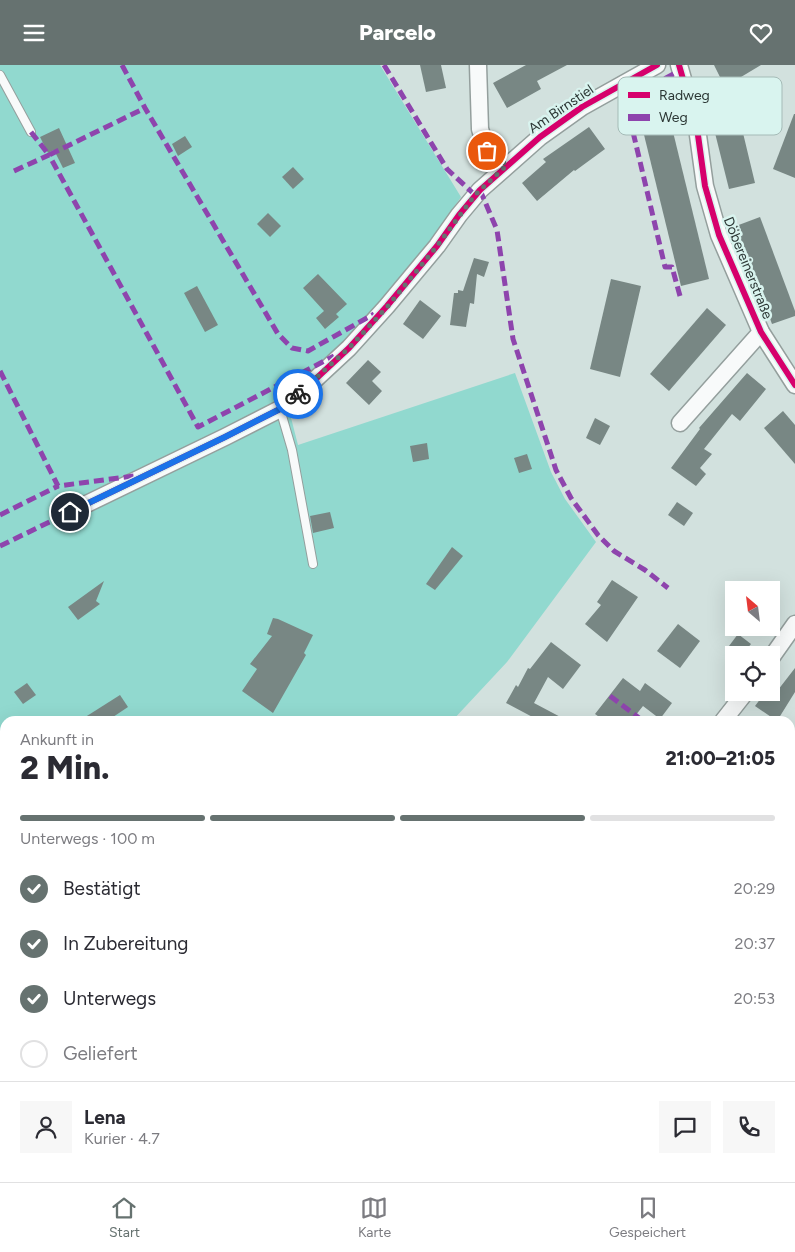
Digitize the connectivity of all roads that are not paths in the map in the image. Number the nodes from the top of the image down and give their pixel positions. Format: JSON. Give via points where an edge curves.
{"nodes":[{"id":1,"x":657,"y":65,"type":"edge"},
{"id":2,"x":480,"y":66,"type":"edge"},
{"id":3,"x":0,"y":75,"type":"edge"},
{"id":4,"x":636,"y":77,"type":"edge"},
{"id":5,"x":618,"y":87,"type":"edge"},
{"id":6,"x":31,"y":131,"type":"dead end"},
{"id":7,"x":698,"y":135,"type":"edge"},
{"id":8,"x":507,"y":165,"type":"junction"},
{"id":9,"x":761,"y":332,"type":"junction"},
{"id":10,"x":795,"y":385,"type":"edge"},
{"id":11,"x":280,"y":409,"type":"junction"},
{"id":12,"x":680,"y":423,"type":"dead end"},
{"id":13,"x":70,"y":512,"type":"dead end"},
{"id":14,"x":313,"y":564,"type":"dead end"},
{"id":15,"x":795,"y":624,"type":"edge"},
{"id":16,"x":789,"y":644,"type":"edge"},
{"id":17,"x":739,"y":701,"type":"edge"},
{"id":18,"x":727,"y":716,"type":"edge"}],
"edges":[{"from":1,"to":4,"type":"street","name":"Am Birnstiel"},
{"from":2,"to":8,"type":"street","via":[[480,129],[487,151]]},
{"from":3,"to":6,"type":"lane"},
{"from":5,"to":8,"type":"street","name":"Am Birnstiel","via":[[582,107]]},
{"from":7,"to":9,"type":"street","name":"Döbereinerstraße","via":[[705,186],[718,235]]},
{"from":8,"to":11,"type":"street","name":"Am Birnstiel","via":[[475,195],[388,306],[349,348]]},
{"from":9,"to":10,"type":"street","name":"Döbereinerstraße"},
{"from":9,"to":12,"type":"street"},
{"from":11,"to":13,"type":"street","name":"Am Birnstiel"},
{"from":11,"to":14,"type":"lane","via":[[292,451]]},
{"from":15,"to":16,"type":"street"},
{"from":17,"to":18,"type":"street"}]}
